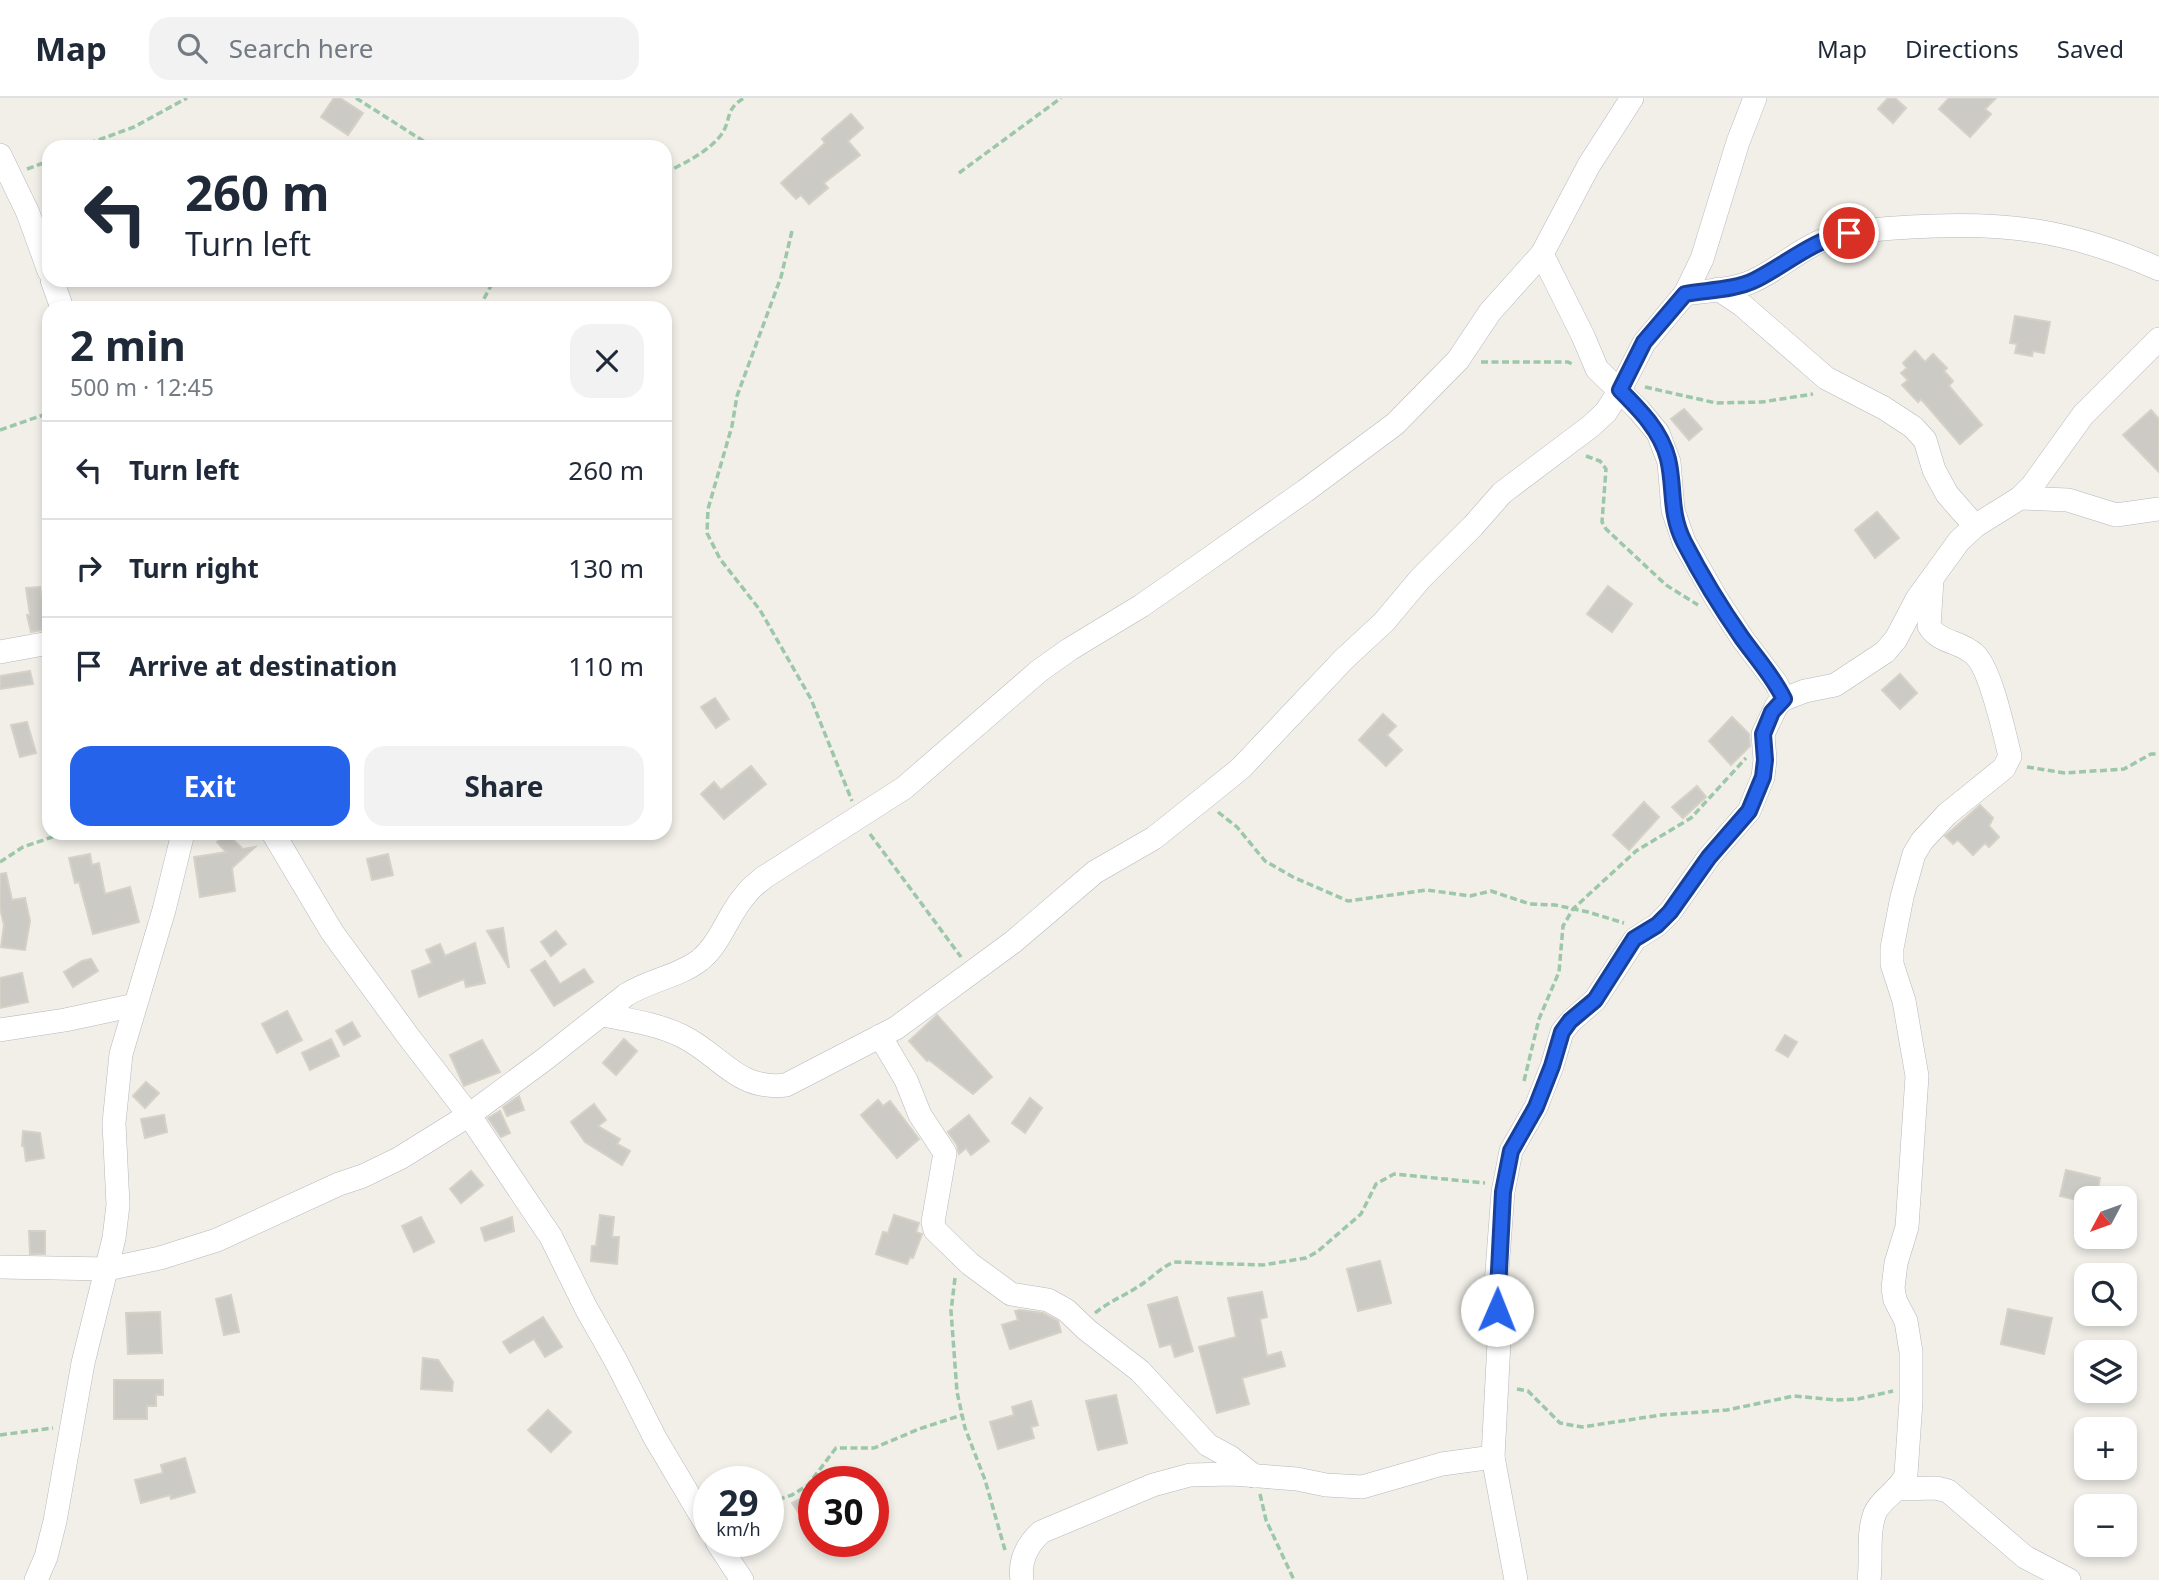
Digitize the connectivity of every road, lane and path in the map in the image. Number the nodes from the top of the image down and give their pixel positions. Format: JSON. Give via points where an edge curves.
{"nodes":[{"id":1,"x":187,"y":98,"type":"edge"},
{"id":2,"x":356,"y":98,"type":"edge"},
{"id":3,"x":744,"y":98,"type":"edge"},
{"id":4,"x":1061,"y":98,"type":"edge"},
{"id":5,"x":1632,"y":98,"type":"edge"},
{"id":6,"x":1755,"y":98,"type":"edge"},
{"id":7,"x":98,"y":140,"type":"edge"},
{"id":8,"x":422,"y":140,"type":"edge"},
{"id":9,"x":0,"y":155,"type":"edge"},
{"id":10,"x":672,"y":169,"type":"edge"},
{"id":11,"x":959,"y":173,"type":"dead end"},
{"id":12,"x":792,"y":231,"type":"dead end"},
{"id":13,"x":42,"y":252,"type":"edge"},
{"id":14,"x":1542,"y":254,"type":"junction"},
{"id":15,"x":2159,"y":269,"type":"edge"},
{"id":16,"x":1718,"y":289,"type":"junction"},
{"id":17,"x":1685,"y":294,"type":"junction"},
{"id":18,"x":2159,"y":339,"type":"edge"},
{"id":19,"x":1458,"y":360,"type":"junction"},
{"id":20,"x":1601,"y":374,"type":"junction"},
{"id":21,"x":1847,"y":389,"type":"junction"},
{"id":22,"x":1620,"y":390,"type":"junction"},
{"id":23,"x":42,"y":415,"type":"edge"},
{"id":24,"x":0,"y":430,"type":"edge"},
{"id":25,"x":1560,"y":450,"type":"junction"},
{"id":26,"x":2020,"y":498,"type":"junction"},
{"id":27,"x":2159,"y":509,"type":"edge"},
{"id":28,"x":1975,"y":526,"type":"junction"},
{"id":29,"x":1932,"y":580,"type":"junction"},
{"id":30,"x":1729,"y":618,"type":"junction"},
{"id":31,"x":42,"y":644,"type":"edge"},
{"id":32,"x":0,"y":652,"type":"edge"},
{"id":33,"x":1784,"y":699,"type":"junction"},
{"id":34,"x":1763,"y":743,"type":"junction"},
{"id":35,"x":2159,"y":754,"type":"edge"},
{"id":36,"x":2008,"y":762,"type":"junction"},
{"id":37,"x":1187,"y":811,"type":"junction"},
{"id":38,"x":857,"y":818,"type":"junction"},
{"id":39,"x":44,"y":840,"type":"edge"},
{"id":40,"x":181,"y":840,"type":"edge"},
{"id":41,"x":276,"y":840,"type":"edge"},
{"id":42,"x":0,"y":862,"type":"edge"},
{"id":43,"x":1573,"y":909,"type":"junction"},
{"id":44,"x":1640,"y":935,"type":"junction"},
{"id":45,"x":974,"y":971,"type":"junction"},
{"id":46,"x":135,"y":1005,"type":"junction"},
{"id":47,"x":603,"y":1015,"type":"junction"},
{"id":48,"x":0,"y":1030,"type":"edge"},
{"id":49,"x":880,"y":1036,"type":"junction"},
{"id":50,"x":1522,"y":1088,"type":"dead end"},
{"id":51,"x":469,"y":1115,"type":"junction"},
{"id":52,"x":1504,"y":1185,"type":"junction"},
{"id":53,"x":954,"y":1249,"type":"junction"},
{"id":54,"x":0,"y":1267,"type":"edge"},
{"id":55,"x":107,"y":1269,"type":"junction"},
{"id":56,"x":1082,"y":1324,"type":"junction"},
{"id":57,"x":1911,"y":1385,"type":"junction"},
{"id":58,"x":1496,"y":1399,"type":"junction"},
{"id":59,"x":962,"y":1415,"type":"junction"},
{"id":60,"x":72,"y":1424,"type":"junction"},
{"id":61,"x":0,"y":1435,"type":"edge"},
{"id":62,"x":1493,"y":1457,"type":"junction"},
{"id":63,"x":1254,"y":1476,"type":"junction"},
{"id":64,"x":1896,"y":1489,"type":"junction"},
{"id":65,"x":784,"y":1497,"type":"edge"},
{"id":66,"x":693,"y":1502,"type":"edge"},
{"id":67,"x":727,"y":1557,"type":"edge"},
{"id":68,"x":2034,"y":1571,"type":"edge"},
{"id":69,"x":1021,"y":1573,"type":"edge"},
{"id":70,"x":36,"y":1580,"type":"edge"},
{"id":71,"x":742,"y":1580,"type":"edge"},
{"id":72,"x":1294,"y":1580,"type":"edge"},
{"id":73,"x":1517,"y":1580,"type":"edge"},
{"id":74,"x":1869,"y":1580,"type":"edge"},
{"id":75,"x":2069,"y":1580,"type":"edge"}],
"edges":[{"from":1,"to":7,"type":"path","via":[[134,127]]},
{"from":2,"to":8,"type":"path"},
{"from":3,"to":10,"type":"path","via":[[731,108],[715,142]]},
{"from":4,"to":11,"type":"path"},
{"from":5,"to":14,"type":"street","via":[[1589,165]]},
{"from":6,"to":17,"type":"street","via":[[1702,259]]},
{"from":9,"to":13,"type":"street"},
{"from":12,"to":38,"type":"path","via":[[737,396],[708,509],[707,533],[720,559],[760,610],[811,699]]},
{"from":14,"to":19,"type":"street","via":[[1489,312]]},
{"from":14,"to":20,"type":"street"},
{"from":15,"to":16,"type":"street","via":[[2116,250],[2060,234],[1978,224],[1938,225],[1838,235],[1744,285]]},
{"from":16,"to":17,"type":"street"},
{"from":16,"to":21,"type":"street","via":[[1826,378]]},
{"from":17,"to":22,"type":"street","via":[[1644,342]]},
{"from":18,"to":26,"type":"street","via":[[2083,415]]},
{"from":19,"to":20,"type":"path","via":[[1568,362]]},
{"from":19,"to":38,"type":"street","via":[[1395,424],[1191,572],[1070,649],[904,788]]},
{"from":20,"to":22,"type":"street"},
{"from":21,"to":22,"type":"path","via":[[1738,404],[1696,401],[1641,386]]},
{"from":21,"to":28,"type":"street","via":[[1921,435],[1947,494]]},
{"from":22,"to":25,"type":"street","via":[[1606,412]]},
{"from":22,"to":30,"type":"street","via":[[1658,433],[1669,462],[1676,524]]},
{"from":23,"to":24,"type":"path"},
{"from":25,"to":30,"type":"path","via":[[1589,456],[1606,469],[1602,522],[1606,529],[1666,585]]},
{"from":25,"to":37,"type":"street","via":[[1502,493],[1241,768]]},
{"from":26,"to":27,"type":"street","via":[[2068,500],[2116,515]]},
{"from":26,"to":28,"type":"street"},
{"from":28,"to":29,"type":"street"},
{"from":29,"to":33,"type":"street","via":[[1885,652],[1835,685]]},
{"from":29,"to":36,"type":"street","via":[[1929,626],[1937,636],[1978,656],[2010,756]]},
{"from":30,"to":33,"type":"street"},
{"from":31,"to":32,"type":"street"},
{"from":33,"to":34,"type":"street","via":[[1766,723]]},
{"from":34,"to":43,"type":"path","via":[[1691,818],[1636,851]]},
{"from":34,"to":44,"type":"street","via":[[1763,777],[1749,811],[1670,912]]},
{"from":35,"to":36,"type":"path","via":[[2124,769],[2065,773]]},
{"from":36,"to":57,"type":"street","via":[[1947,814],[1914,853],[1892,948],[1917,1076],[1907,1227],[1893,1288],[1908,1331]]},
{"from":37,"to":43,"type":"path","via":[[1219,812],[1265,860],[1348,901],[1427,890],[1470,896],[1491,891],[1530,904]]},
{"from":37,"to":45,"type":"street","via":[[1154,838],[1094,873]]},
{"from":38,"to":45,"type":"path"},
{"from":38,"to":47,"type":"street","via":[[747,892],[699,961],[636,989]]},
{"from":39,"to":42,"type":"path"},
{"from":40,"to":46,"type":"street"},
{"from":41,"to":51,"type":"street","via":[[332,932]]},
{"from":43,"to":44,"type":"path","via":[[1621,921]]},
{"from":43,"to":50,"type":"path","via":[[1563,926],[1559,972],[1539,1019]]},
{"from":44,"to":52,"type":"street","via":[[1595,1000],[1562,1032],[1536,1107],[1511,1151]]},
{"from":45,"to":49,"type":"street"},
{"from":46,"to":48,"type":"street"},
{"from":46,"to":55,"type":"street","via":[[117,1085],[118,1205]]},
{"from":47,"to":49,"type":"street","via":[[678,1034],[740,1076],[768,1087],[786,1085]]},
{"from":47,"to":51,"type":"street"},
{"from":49,"to":53,"type":"street","via":[[945,1153],[933,1226]]},
{"from":51,"to":55,"type":"street","via":[[380,1169],[217,1240]]},
{"from":51,"to":66,"type":"street","via":[[551,1237]]},
{"from":52,"to":56,"type":"path","via":[[1394,1174],[1376,1184],[1361,1214],[1306,1258],[1263,1265],[1174,1262]]},
{"from":52,"to":58,"type":"street","via":[[1496,1284]]},
{"from":53,"to":56,"type":"street","via":[[1011,1294],[1055,1303]]},
{"from":53,"to":59,"type":"path","via":[[951,1311]]},
{"from":54,"to":55,"type":"street"},
{"from":55,"to":60,"type":"street"},
{"from":56,"to":63,"type":"street","via":[[1140,1371],[1208,1445]]},
{"from":57,"to":58,"type":"path","via":[[1858,1399],[1794,1396],[1727,1410],[1582,1427],[1560,1423],[1524,1389]]},
{"from":57,"to":64,"type":"street","via":[[1906,1474]]},
{"from":58,"to":62,"type":"street"},
{"from":59,"to":65,"type":"path","via":[[874,1448],[836,1448],[808,1485]]},
{"from":59,"to":69,"type":"path","via":[[1005,1550]]},
{"from":60,"to":61,"type":"path"},
{"from":60,"to":70,"type":"street","via":[[55,1521]]},
{"from":62,"to":63,"type":"street","via":[[1442,1464],[1362,1487]]},
{"from":62,"to":73,"type":"street"},
{"from":63,"to":69,"type":"street","via":[[1190,1475],[1153,1485],[1041,1532],[1032,1540]]},
{"from":63,"to":72,"type":"path","via":[[1266,1520]]},
{"from":64,"to":68,"type":"street","via":[[1948,1491]]},
{"from":64,"to":74,"type":"street","via":[[1874,1517]]},
{"from":67,"to":71,"type":"street"},
{"from":68,"to":75,"type":"street"}]}
